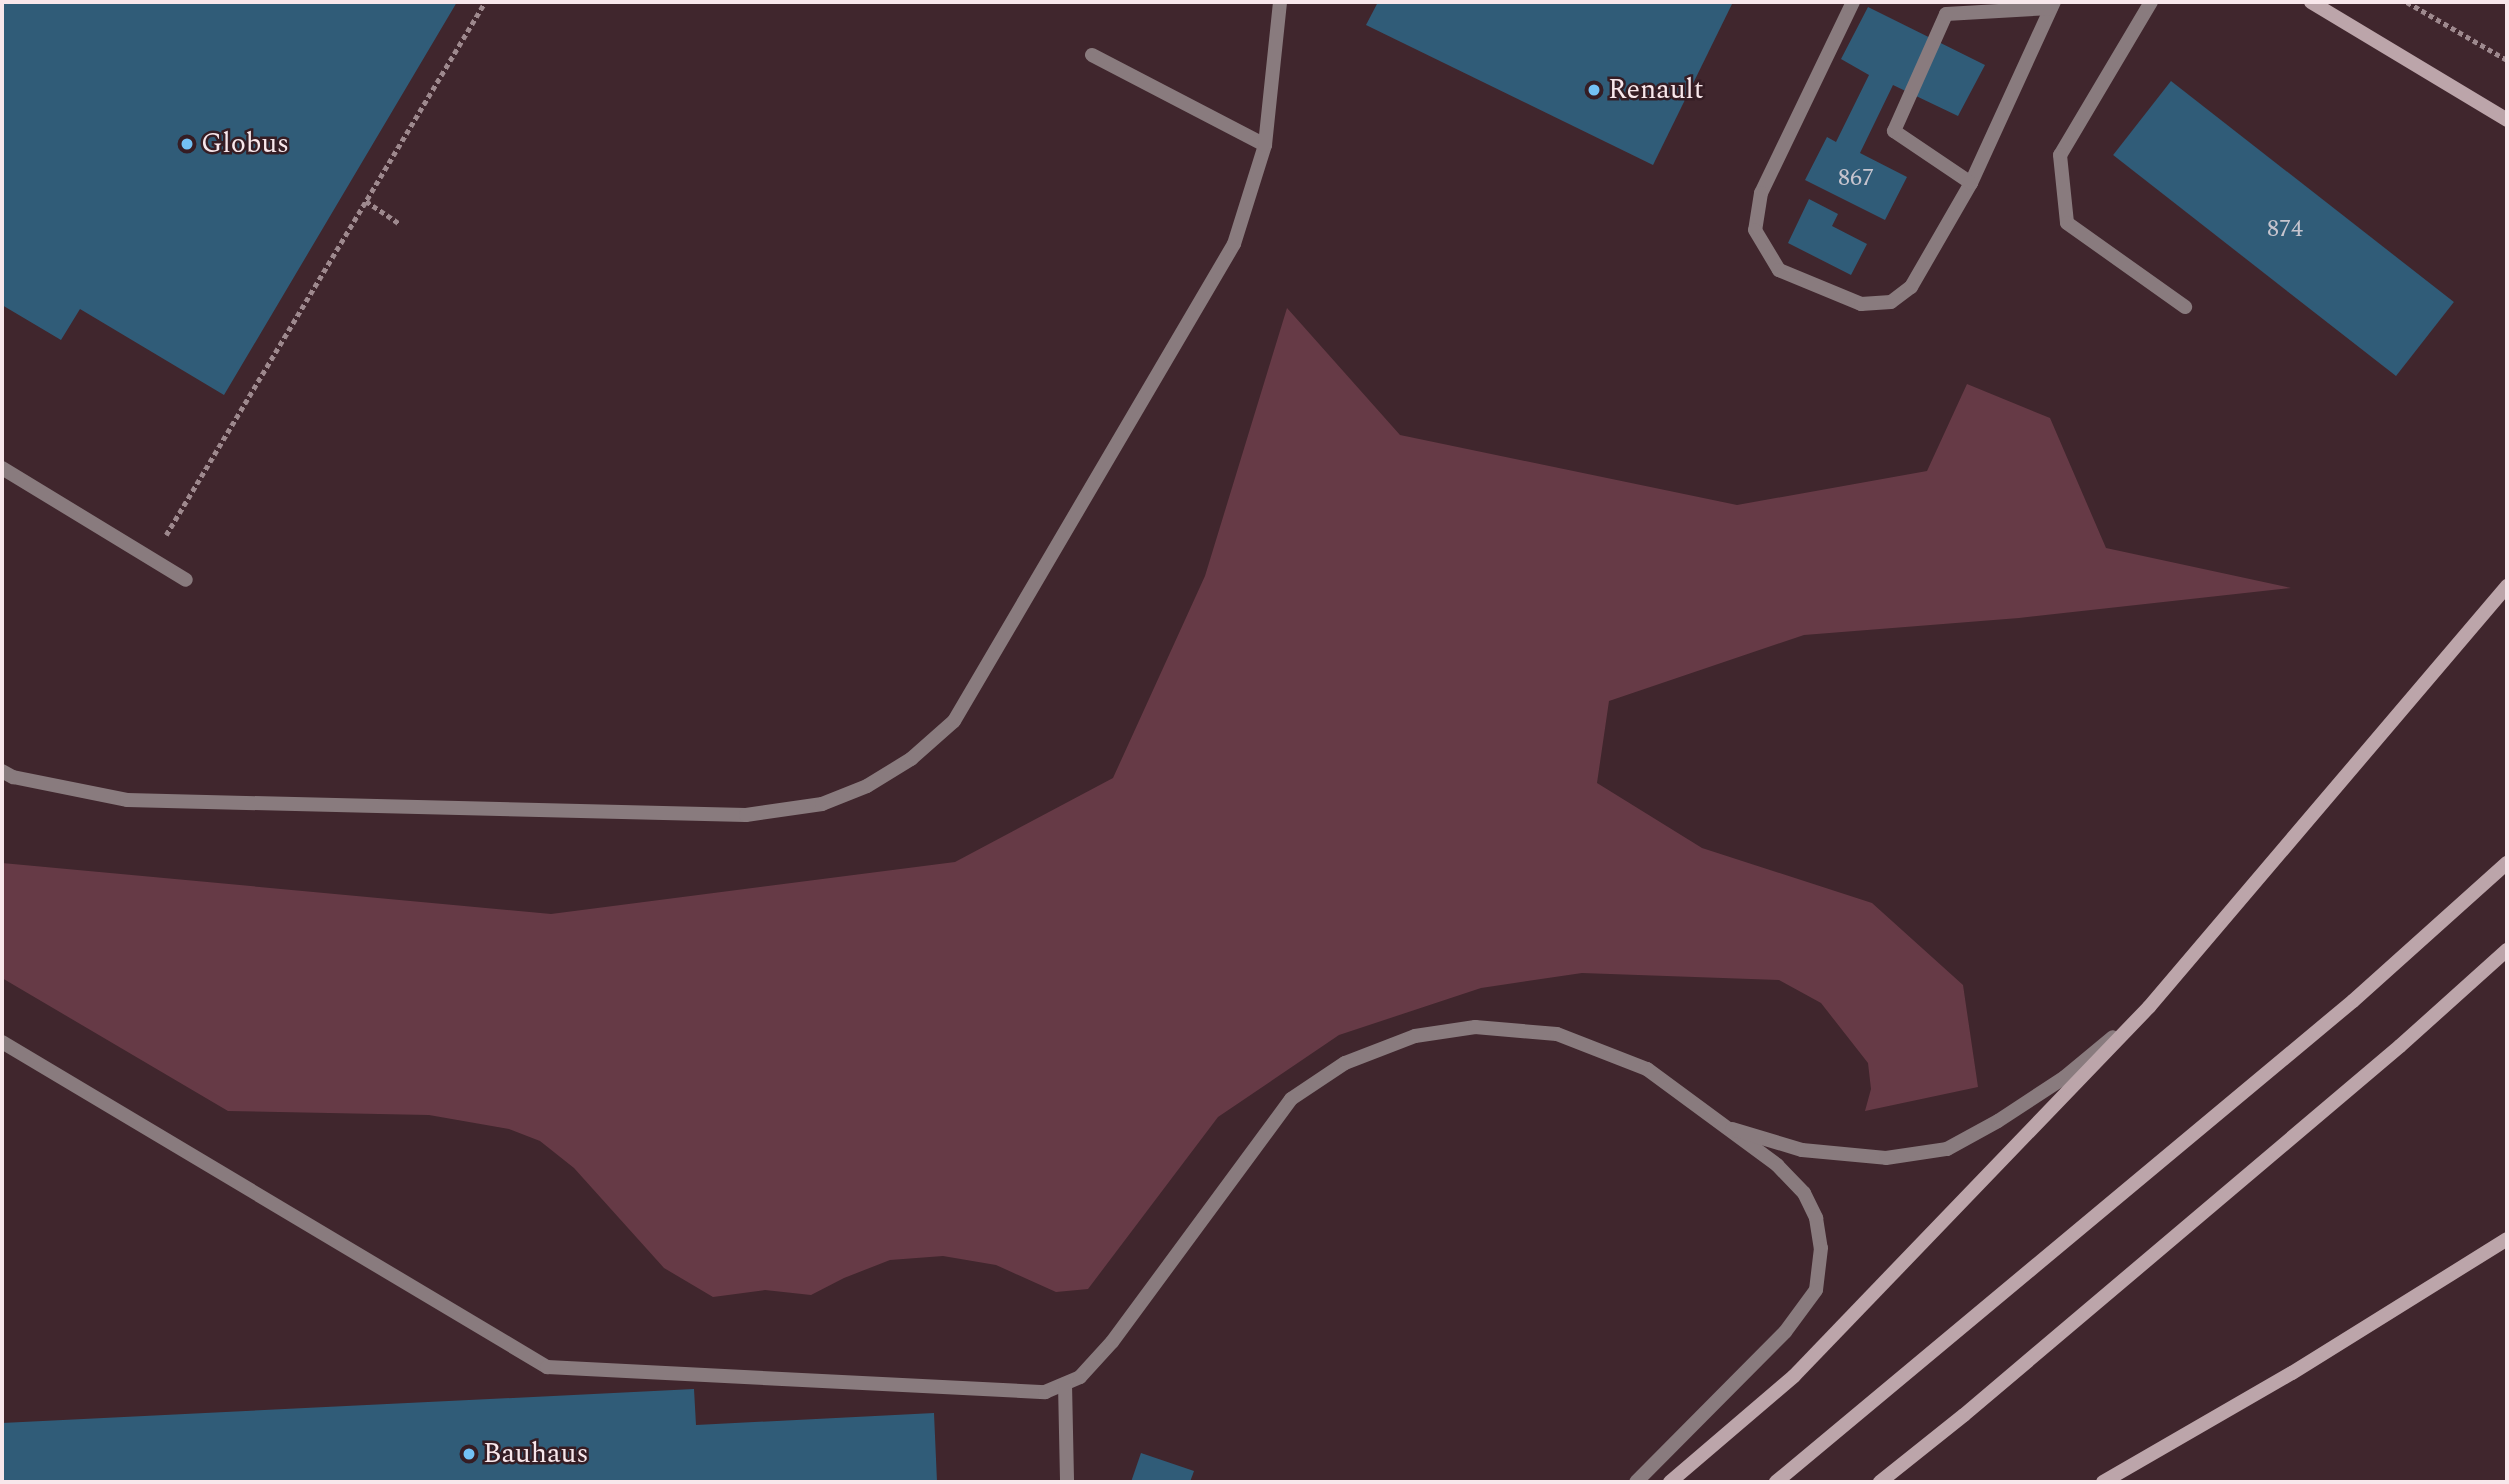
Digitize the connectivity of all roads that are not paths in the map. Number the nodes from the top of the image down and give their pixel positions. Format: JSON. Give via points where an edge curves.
{"nodes":[{"id":1,"x":1280,"y":2,"type":"edge"},
{"id":2,"x":1853,"y":2,"type":"edge"},
{"id":3,"x":2151,"y":2,"type":"edge"},
{"id":4,"x":2311,"y":2,"type":"edge"},
{"id":5,"x":2052,"y":5,"type":"edge"},
{"id":6,"x":1092,"y":55,"type":"dead end"},
{"id":7,"x":2507,"y":120,"type":"edge"},
{"id":8,"x":1265,"y":145,"type":"junction"},
{"id":9,"x":1971,"y":183,"type":"junction"},
{"id":10,"x":2185,"y":307,"type":"dead end"},
{"id":11,"x":2,"y":468,"type":"edge"},
{"id":12,"x":186,"y":580,"type":"dead end"},
{"id":13,"x":2507,"y":586,"type":"edge"},
{"id":14,"x":2,"y":771,"type":"edge"},
{"id":15,"x":2507,"y":863,"type":"edge"},
{"id":16,"x":2507,"y":950,"type":"edge"},
{"id":17,"x":2149,"y":1007,"type":"junction"},
{"id":18,"x":2,"y":1042,"type":"edge"},
{"id":19,"x":1720,"y":1126,"type":"junction"},
{"id":20,"x":2507,"y":1239,"type":"edge"},
{"id":21,"x":1065,"y":1384,"type":"junction"},
{"id":22,"x":1067,"y":1482,"type":"edge"},
{"id":23,"x":1636,"y":1482,"type":"edge"},
{"id":24,"x":1670,"y":1482,"type":"edge"},
{"id":25,"x":1776,"y":1482,"type":"edge"},
{"id":26,"x":1880,"y":1482,"type":"edge"},
{"id":27,"x":2103,"y":1482,"type":"edge"}],
"edges":[{"from":1,"to":8,"type":"street"},
{"from":2,"to":9,"type":"street","via":[[1761,192],[1755,230],[1779,270],[1861,304],[1891,302],[1911,287]]},
{"from":3,"to":10,"type":"street","via":[[2060,155],[2067,223]]},
{"from":4,"to":7,"type":"main road"},
{"from":5,"to":9,"type":"street"},
{"from":5,"to":9,"type":"street","via":[[1946,14],[1894,131]]},
{"from":6,"to":8,"type":"street"},
{"from":8,"to":14,"type":"street","via":[[1234,244],[954,721],[911,759],[867,786],[822,804],[732,815],[127,800]]},
{"from":11,"to":12,"type":"street"},
{"from":13,"to":17,"type":"main road"},
{"from":15,"to":25,"type":"main road","via":[[2353,1001]]},
{"from":16,"to":26,"type":"main road","via":[[2347,1091]]},
{"from":17,"to":19,"type":"street","via":[[2064,1077],[1947,1149],[1886,1158],[1802,1150]]},
{"from":17,"to":24,"type":"main road","via":[[1794,1376]]},
{"from":18,"to":21,"type":"street","via":[[547,1367],[1045,1392]]},
{"from":19,"to":21,"type":"street","via":[[1647,1069],[1557,1034],[1475,1027],[1415,1036],[1345,1063],[1291,1099],[1112,1342],[1080,1377]]},
{"from":19,"to":23,"type":"street","via":[[1777,1166],[1804,1193],[1816,1218],[1821,1248],[1816,1290],[1785,1332]]},
{"from":20,"to":27,"type":"main road","via":[[2292,1373]]},
{"from":21,"to":22,"type":"street"}]}
